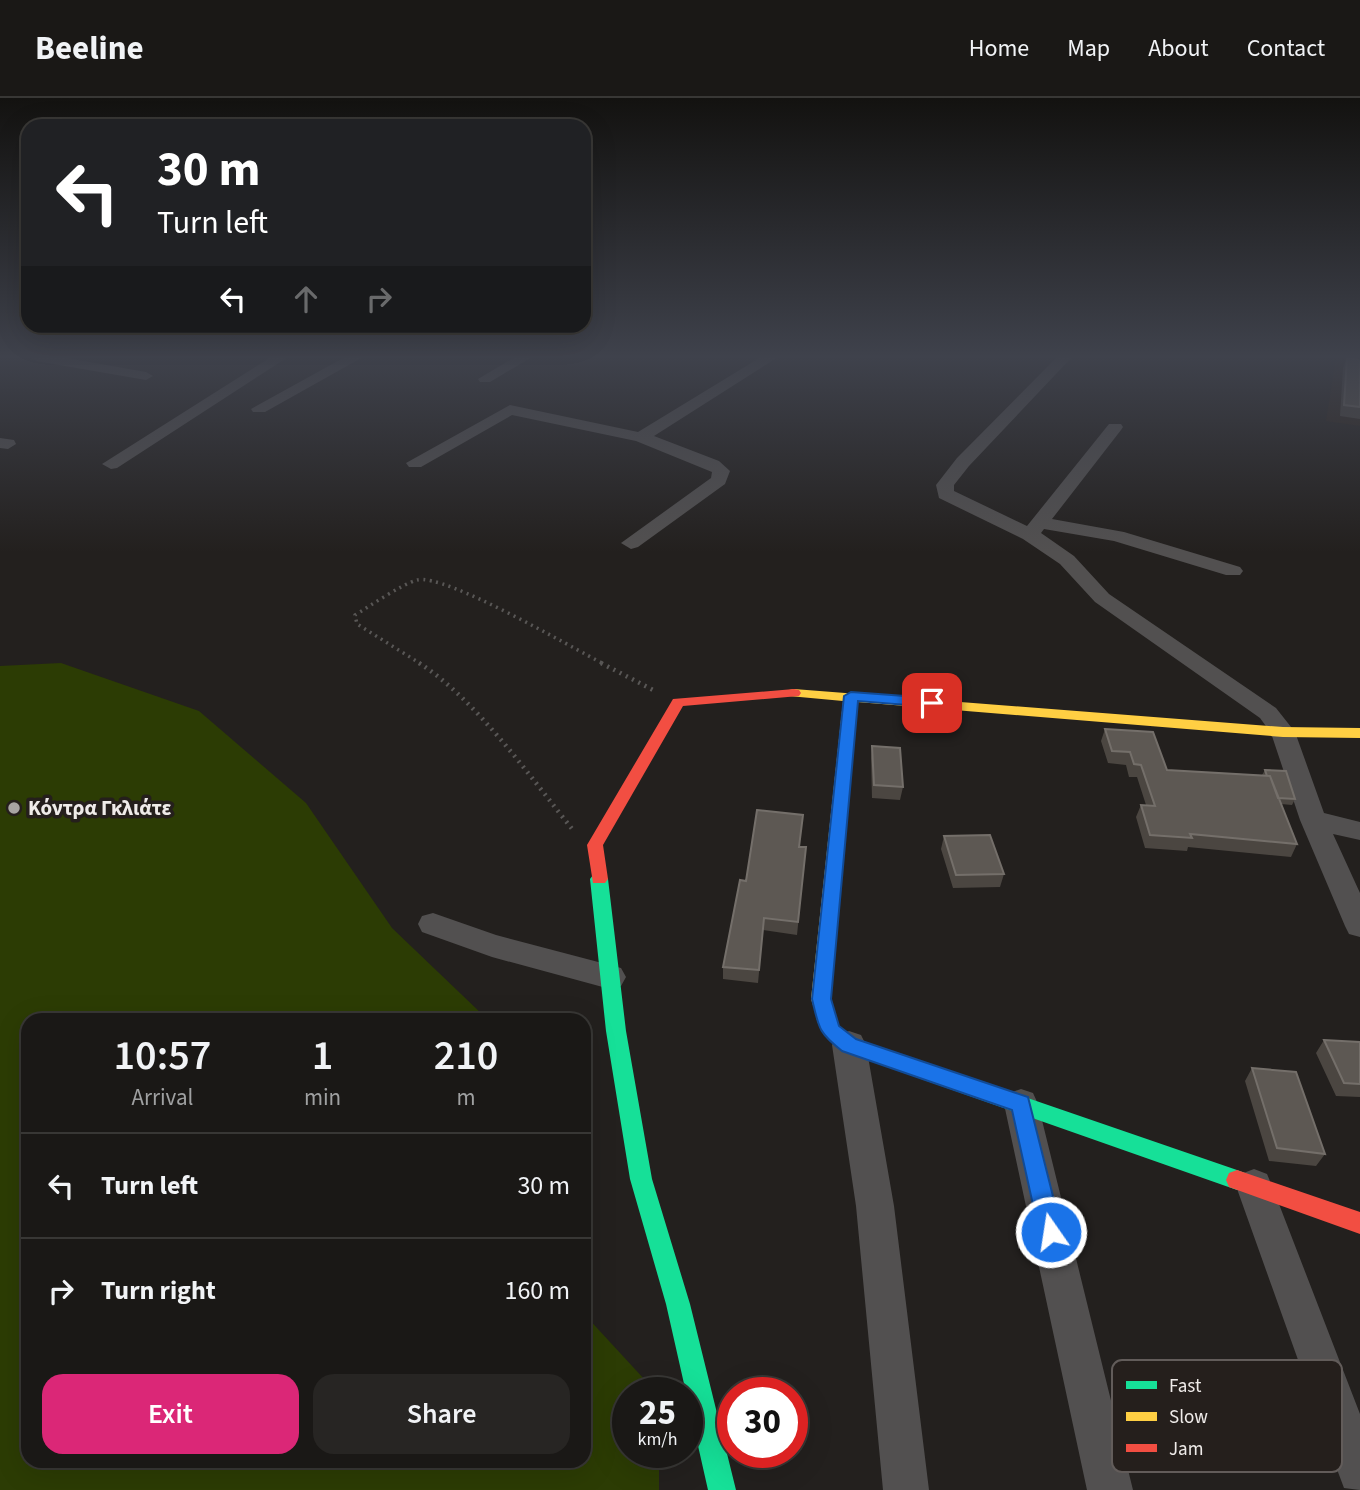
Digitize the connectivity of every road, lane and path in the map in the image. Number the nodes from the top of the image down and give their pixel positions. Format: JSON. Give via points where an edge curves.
{"nodes":[{"id":1,"x":178,"y":422,"type":"edge"},
{"id":2,"x":489,"y":422,"type":"edge"},
{"id":3,"x":568,"y":422,"type":"edge"},
{"id":4,"x":665,"y":422,"type":"edge"},
{"id":5,"x":1002,"y":422,"type":"edge"},
{"id":6,"x":1115,"y":427,"type":"dead end"},
{"id":7,"x":641,"y":437,"type":"junction"},
{"id":8,"x":415,"y":463,"type":"dead end"},
{"id":9,"x":111,"y":464,"type":"dead end"},
{"id":10,"x":1035,"y":529,"type":"junction"},
{"id":11,"x":631,"y":543,"type":"dead end"},
{"id":12,"x":1233,"y":570,"type":"dead end"},
{"id":13,"x":851,"y":696,"type":"junction"},
{"id":14,"x":678,"y":702,"type":"junction"},
{"id":15,"x":1283,"y":732,"type":"junction"},
{"id":16,"x":1360,"y":733,"type":"edge"},
{"id":17,"x":1313,"y":820,"type":"junction"},
{"id":18,"x":1360,"y":831,"type":"edge"},
{"id":19,"x":595,"y":845,"type":"junction"},
{"id":20,"x":433,"y":923,"type":"dead end"},
{"id":21,"x":1360,"y":926,"type":"edge"},
{"id":22,"x":610,"y":977,"type":"junction"},
{"id":23,"x":849,"y":1045,"type":"junction"},
{"id":24,"x":1021,"y":1104,"type":"junction"},
{"id":25,"x":1254,"y":1186,"type":"junction"},
{"id":26,"x":1360,"y":1223,"type":"edge"},
{"id":27,"x":1318,"y":1360,"type":"edge"},
{"id":28,"x":1342,"y":1423,"type":"edge"},
{"id":29,"x":1360,"y":1472,"type":"edge"},
{"id":30,"x":722,"y":1490,"type":"edge"},
{"id":31,"x":906,"y":1490,"type":"edge"},
{"id":32,"x":1110,"y":1490,"type":"edge"}],
"edges":[{"from":1,"to":9,"type":"street"},
{"from":2,"to":8,"type":"street"},
{"from":3,"to":7,"type":"street"},
{"from":4,"to":7,"type":"street"},
{"from":5,"to":10,"type":"street","via":[[963,462],[945,485],[945,494]]},
{"from":6,"to":10,"type":"street"},
{"from":7,"to":11,"type":"street","via":[[721,471],[719,480]]},
{"from":10,"to":12,"type":"street","via":[[1117,537]]},
{"from":10,"to":15,"type":"street","via":[[1102,598],[1268,713]]},
{"from":13,"to":14,"type":"street","via":[[793,693]]},
{"from":13,"to":15,"type":"street"},
{"from":13,"to":23,"type":"street","via":[[821,999],[830,1030]]},
{"from":14,"to":19,"type":"street"},
{"from":14,"to":19,"type":"path","via":[[437,581],[417,580],[355,615],[357,624],[435,673],[496,735],[573,831]]},
{"from":15,"to":16,"type":"street"},
{"from":15,"to":17,"type":"street"},
{"from":17,"to":18,"type":"street"},
{"from":17,"to":21,"type":"street"},
{"from":19,"to":22,"type":"street"},
{"from":20,"to":22,"type":"street","via":[[492,945]]},
{"from":22,"to":30,"type":"street","via":[[640,1179],[678,1304]]},
{"from":23,"to":24,"type":"street"},
{"from":23,"to":31,"type":"street","via":[[875,1206]]},
{"from":24,"to":25,"type":"street"},
{"from":24,"to":32,"type":"street"},
{"from":25,"to":26,"type":"street"},
{"from":25,"to":27,"type":"street"},
{"from":28,"to":29,"type":"street"}]}
